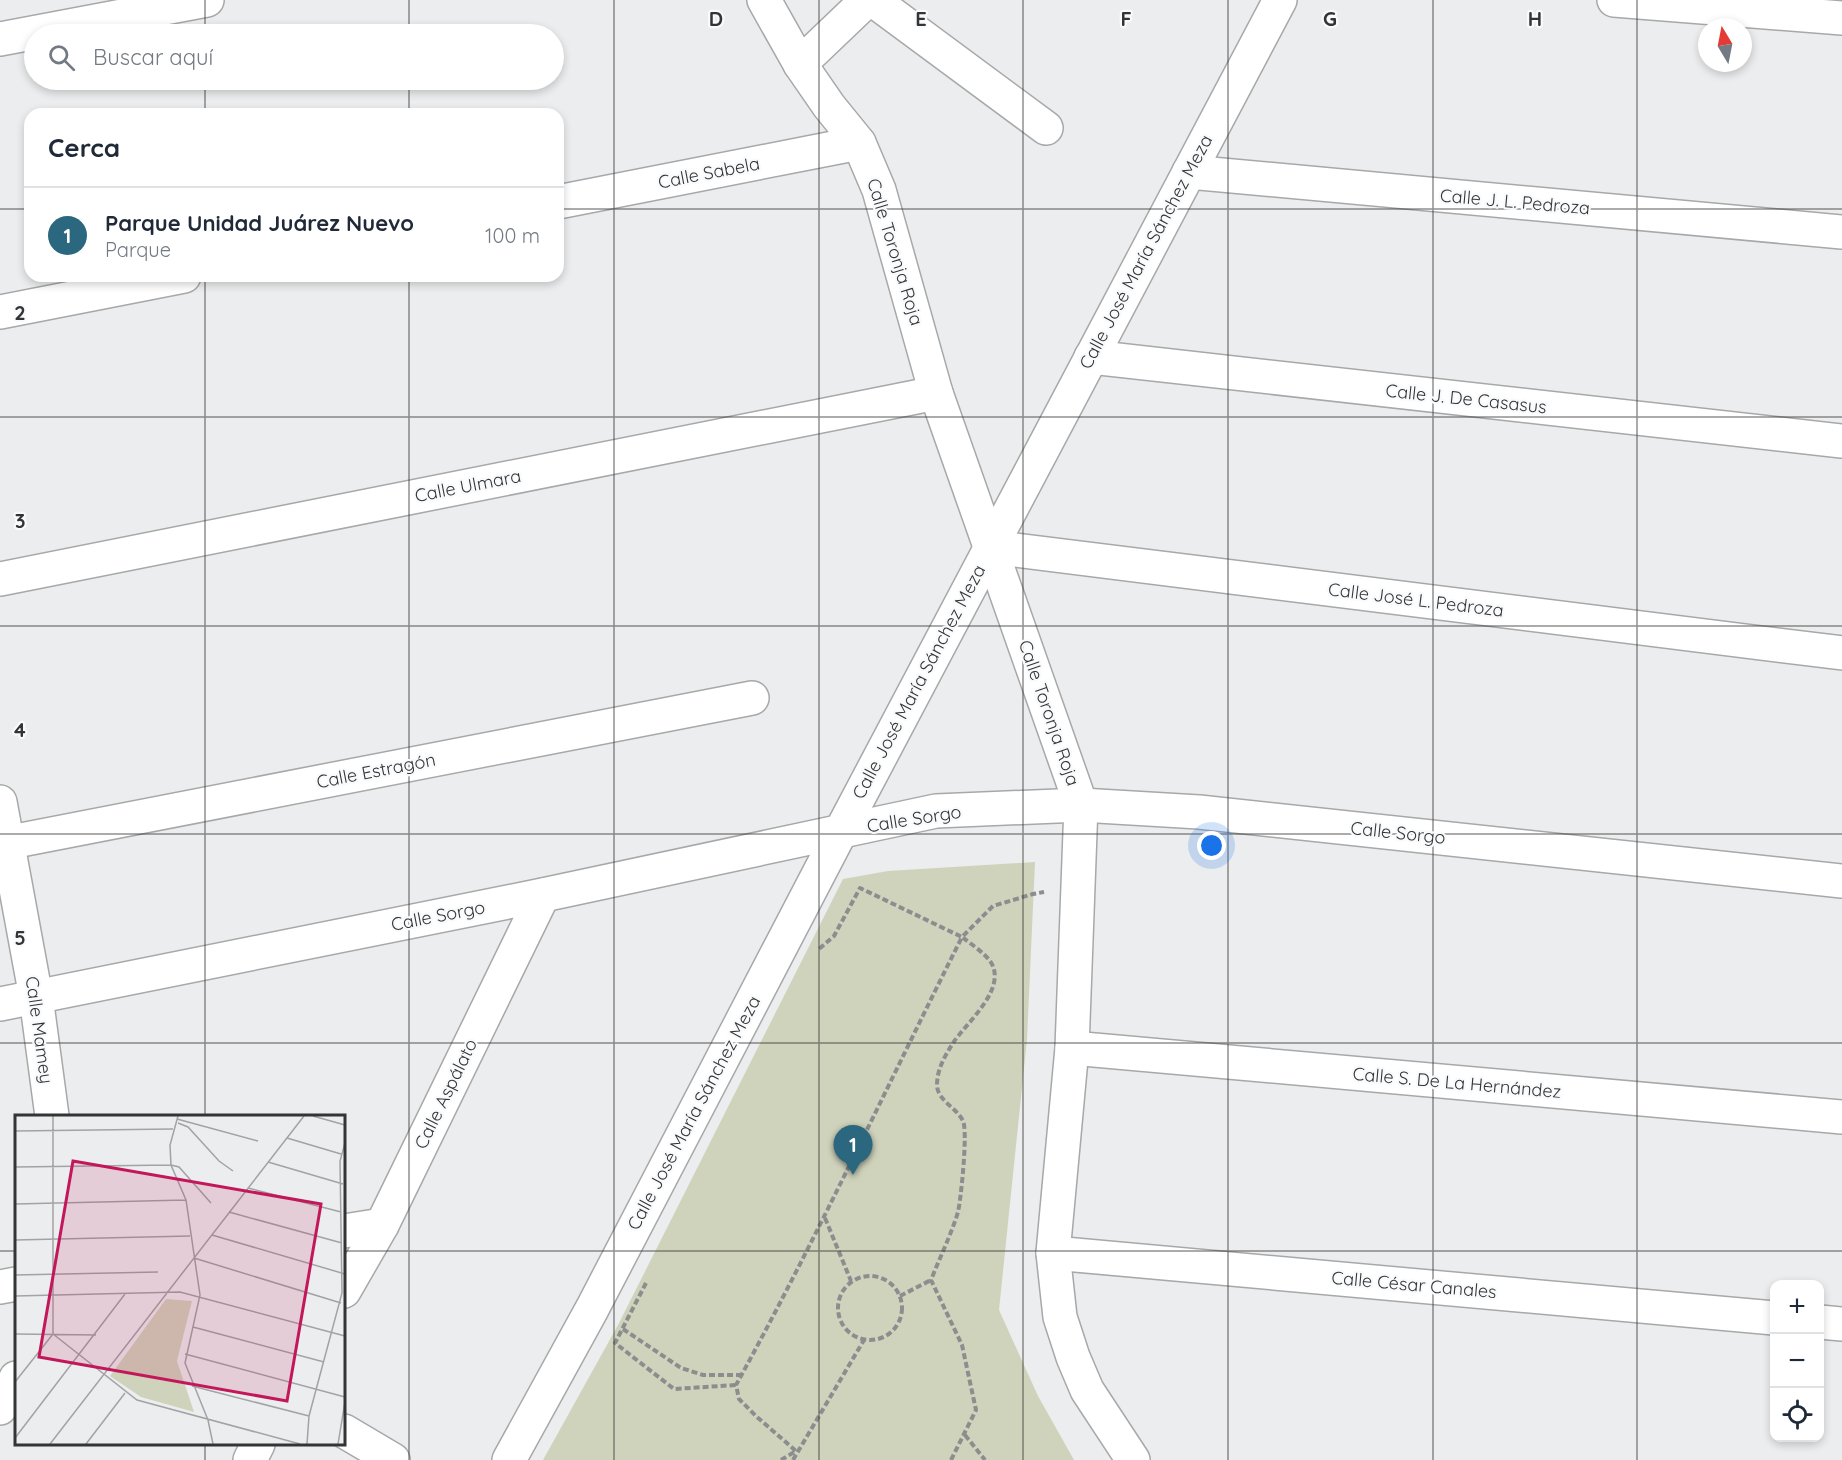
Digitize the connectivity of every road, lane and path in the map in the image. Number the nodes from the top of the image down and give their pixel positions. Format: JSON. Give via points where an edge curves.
{"nodes":[{"id":1,"x":207,"y":0,"type":"edge"},
{"id":2,"x":764,"y":0,"type":"edge"},
{"id":3,"x":867,"y":0,"type":"edge"},
{"id":4,"x":873,"y":0,"type":"edge"},
{"id":5,"x":1280,"y":0,"type":"edge"},
{"id":6,"x":1614,"y":0,"type":"edge"},
{"id":7,"x":1842,"y":18,"type":"edge"},
{"id":8,"x":80,"y":24,"type":"edge"},
{"id":9,"x":24,"y":34,"type":"edge"},
{"id":10,"x":0,"y":39,"type":"edge"},
{"id":11,"x":800,"y":64,"type":"junction"},
{"id":12,"x":1046,"y":128,"type":"dead end"},
{"id":13,"x":860,"y":143,"type":"junction"},
{"id":14,"x":1189,"y":172,"type":"junction"},
{"id":15,"x":564,"y":201,"type":"edge"},
{"id":16,"x":1842,"y":232,"type":"edge"},
{"id":17,"x":153,"y":282,"type":"edge"},
{"id":18,"x":0,"y":312,"type":"edge"},
{"id":19,"x":1091,"y":357,"type":"junction"},
{"id":20,"x":936,"y":393,"type":"junction"},
{"id":21,"x":1842,"y":441,"type":"edge"},
{"id":22,"x":991,"y":547,"type":"junction"},
{"id":23,"x":0,"y":579,"type":"edge"},
{"id":24,"x":1842,"y":653,"type":"edge"},
{"id":25,"x":752,"y":698,"type":"dead end"},
{"id":26,"x":0,"y":802,"type":"edge"},
{"id":27,"x":1081,"y":805,"type":"junction"},
{"id":28,"x":841,"y":831,"type":"junction"},
{"id":29,"x":4,"y":843,"type":"edge"},
{"id":30,"x":1842,"y":881,"type":"edge"},
{"id":31,"x":1078,"y":888,"type":"junction"},
{"id":32,"x":543,"y":895,"type":"junction"},
{"id":33,"x":962,"y":937,"type":"junction"},
{"id":34,"x":817,"y":951,"type":"dead end"},
{"id":35,"x":36,"y":997,"type":"junction"},
{"id":36,"x":0,"y":1004,"type":"edge"},
{"id":37,"x":1072,"y":1048,"type":"junction"},
{"id":38,"x":52,"y":1115,"type":"edge"},
{"id":39,"x":1842,"y":1117,"type":"edge"},
{"id":40,"x":825,"y":1217,"type":"junction"},
{"id":41,"x":382,"y":1225,"type":"junction"},
{"id":42,"x":345,"y":1231,"type":"edge"},
{"id":43,"x":1053,"y":1253,"type":"junction"},
{"id":44,"x":648,"y":1279,"type":"dead end"},
{"id":45,"x":932,"y":1280,"type":"junction"},
{"id":46,"x":851,"y":1281,"type":"junction"},
{"id":47,"x":15,"y":1284,"type":"edge"},
{"id":48,"x":0,"y":1287,"type":"edge"},
{"id":49,"x":345,"y":1290,"type":"edge"},
{"id":50,"x":900,"y":1296,"type":"junction"},
{"id":51,"x":1770,"y":1318,"type":"edge"},
{"id":52,"x":1824,"y":1322,"type":"edge"},
{"id":53,"x":1842,"y":1324,"type":"edge"},
{"id":54,"x":623,"y":1329,"type":"junction"},
{"id":55,"x":864,"y":1340,"type":"junction"},
{"id":56,"x":741,"y":1375,"type":"junction"},
{"id":57,"x":15,"y":1380,"type":"edge"},
{"id":58,"x":736,"y":1385,"type":"junction"},
{"id":59,"x":0,"y":1408,"type":"edge"},
{"id":60,"x":345,"y":1432,"type":"edge"},
{"id":61,"x":965,"y":1434,"type":"junction"},
{"id":62,"x":257,"y":1445,"type":"edge"},
{"id":63,"x":796,"y":1451,"type":"junction"},
{"id":64,"x":250,"y":1460,"type":"edge"},
{"id":65,"x":393,"y":1460,"type":"edge"},
{"id":66,"x":509,"y":1460,"type":"edge"},
{"id":67,"x":781,"y":1460,"type":"edge"},
{"id":68,"x":793,"y":1460,"type":"edge"},
{"id":69,"x":951,"y":1460,"type":"edge"},
{"id":70,"x":985,"y":1460,"type":"edge"},
{"id":71,"x":1133,"y":1460,"type":"edge"}],
"edges":[{"from":1,"to":8,"type":"street"},
{"from":2,"to":11,"type":"street","name":"Calle Toronja Roja"},
{"from":3,"to":11,"type":"street"},
{"from":4,"to":12,"type":"street"},
{"from":5,"to":14,"type":"street","name":"Calle José María Sánchez Meza"},
{"from":6,"to":7,"type":"street"},
{"from":9,"to":10,"type":"street"},
{"from":11,"to":13,"type":"street","name":"Calle Toronja Roja"},
{"from":13,"to":15,"type":"street","name":"Calle Sabela"},
{"from":13,"to":20,"type":"street","name":"Calle Toronja Roja","via":[[879,190]]},
{"from":14,"to":16,"type":"street","name":"Calle J. L. Pedroza"},
{"from":14,"to":19,"type":"street","name":"Calle José María Sánchez Meza"},
{"from":17,"to":18,"type":"street"},
{"from":19,"to":21,"type":"street","name":"Calle J. De Casasus"},
{"from":19,"to":22,"type":"street","name":"Calle José María Sánchez Meza"},
{"from":20,"to":22,"type":"street","name":"Calle Toronja Roja"},
{"from":20,"to":23,"type":"street","name":"Calle Ulmara"},
{"from":22,"to":24,"type":"street","name":"Calle José L. Pedroza"},
{"from":22,"to":27,"type":"street","name":"Calle Toronja Roja"},
{"from":22,"to":28,"type":"street","name":"Calle José María Sánchez Meza"},
{"from":25,"to":29,"type":"street","name":"Calle Estragón"},
{"from":26,"to":29,"type":"street","name":"Calle Mamey"},
{"from":27,"to":28,"type":"street","name":"Calle Sorgo","via":[[936,811]]},
{"from":27,"to":30,"type":"street","name":"Calle Sorgo","via":[[1211,813]]},
{"from":27,"to":31,"type":"street","name":"Calle Toronja Roja"},
{"from":28,"to":32,"type":"street","name":"Calle Sorgo"},
{"from":28,"to":66,"type":"street","name":"Calle José María Sánchez Meza"},
{"from":29,"to":35,"type":"street","name":"Calle Mamey"},
{"from":31,"to":33,"type":"path","via":[[1033,894],[993,906]]},
{"from":31,"to":37,"type":"street","name":"Calle Toronja Roja"},
{"from":32,"to":35,"type":"street","name":"Calle Sorgo"},
{"from":32,"to":41,"type":"street","name":"Calle Aspálato"},
{"from":33,"to":34,"type":"path","via":[[860,888],[834,936]]},
{"from":33,"to":40,"type":"path"},
{"from":33,"to":45,"type":"path","via":[[990,961],[994,984],[981,1010],[954,1041],[939,1069],[937,1088],[963,1121],[965,1137],[958,1210]]},
{"from":35,"to":36,"type":"street","name":"Calle Sorgo"},
{"from":35,"to":38,"type":"street","name":"Calle Mamey"},
{"from":37,"to":39,"type":"street","name":"Calle S. De La Hernández"},
{"from":37,"to":43,"type":"street","name":"Calle Toronja Roja"},
{"from":40,"to":46,"type":"path"},
{"from":40,"to":56,"type":"path"},
{"from":41,"to":42,"type":"street"},
{"from":41,"to":49,"type":"street","name":"Calle Aspálato"},
{"from":43,"to":51,"type":"street","name":"Calle César Canales"},
{"from":43,"to":71,"type":"street","name":"Calle Toronja Roja","via":[[1060,1317],[1073,1357],[1087,1390]]},
{"from":44,"to":54,"type":"path"},
{"from":45,"to":50,"type":"path"},
{"from":45,"to":61,"type":"path","via":[[962,1345],[976,1410]]},
{"from":46,"to":50,"type":"path","via":[[870,1275],[888,1281]]},
{"from":46,"to":55,"type":"path","via":[[839,1296],[837,1315],[847,1332]]},
{"from":47,"to":48,"type":"street"},
{"from":50,"to":55,"type":"path","via":[[902,1313],[895,1328],[881,1338]]},
{"from":52,"to":53,"type":"street"},
{"from":54,"to":56,"type":"path","via":[[681,1368],[703,1375]]},
{"from":54,"to":58,"type":"path","via":[[615,1343],[674,1389]]},
{"from":55,"to":63,"type":"path"},
{"from":56,"to":58,"type":"path"},
{"from":57,"to":59,"type":"street"},
{"from":58,"to":63,"type":"path","via":[[739,1399]]},
{"from":60,"to":65,"type":"street"},
{"from":61,"to":69,"type":"path"},
{"from":61,"to":70,"type":"path"},
{"from":62,"to":64,"type":"street"},
{"from":63,"to":67,"type":"path"},
{"from":63,"to":68,"type":"path"}]}
